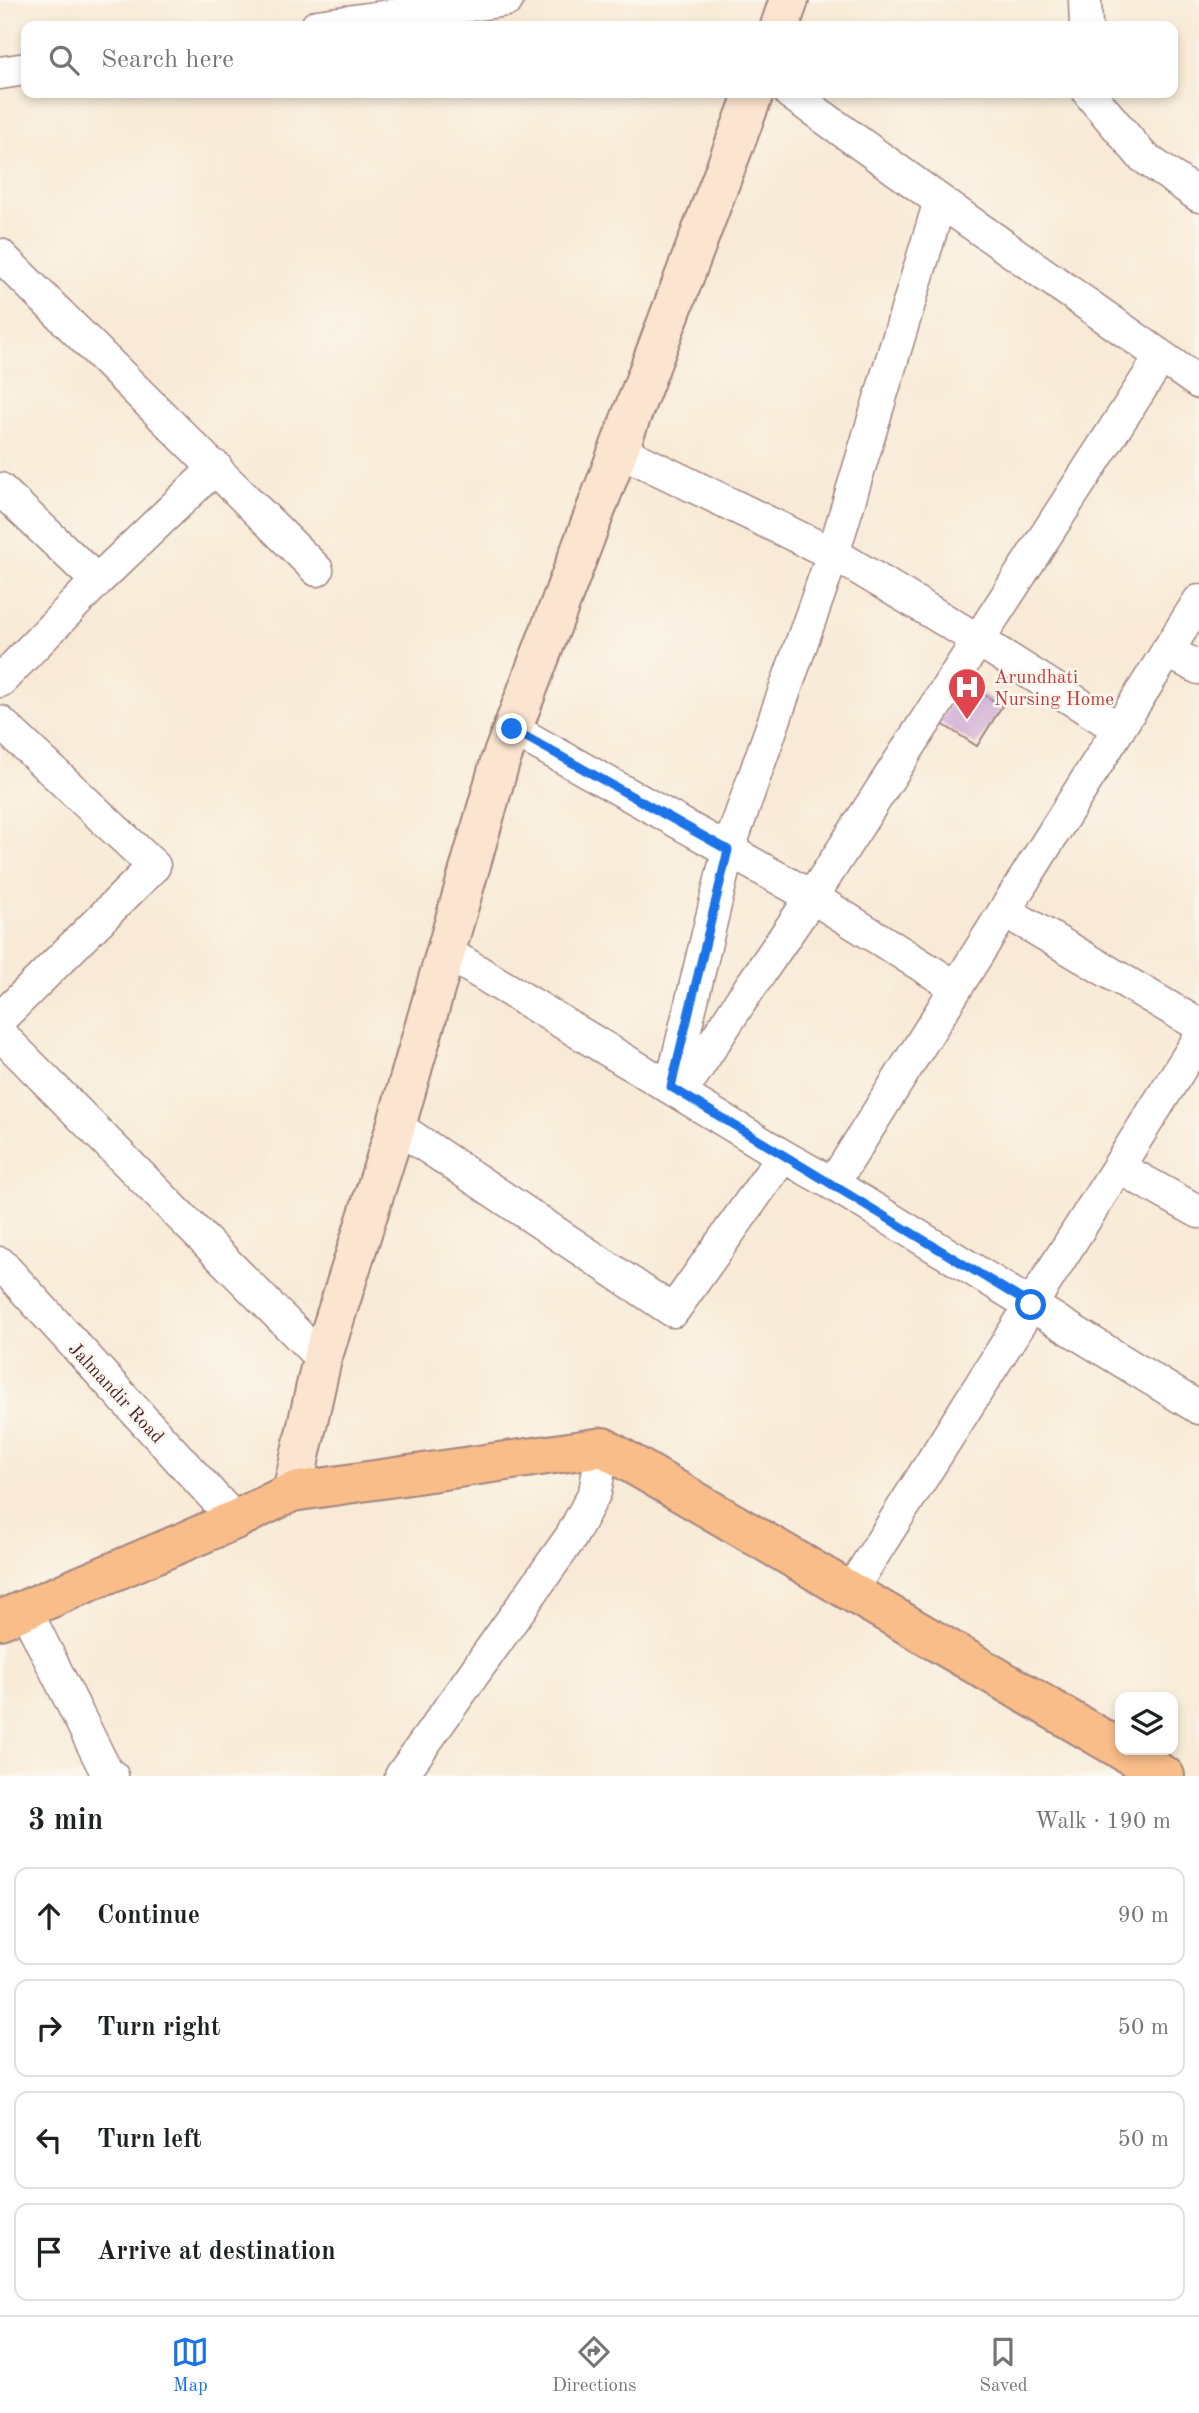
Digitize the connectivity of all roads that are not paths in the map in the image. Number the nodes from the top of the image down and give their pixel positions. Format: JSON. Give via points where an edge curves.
{"nodes":[{"id":1,"x":507,"y":0,"type":"edge"},
{"id":2,"x":789,"y":0,"type":"edge"},
{"id":3,"x":1085,"y":0,"type":"edge"},
{"id":4,"x":444,"y":4,"type":"edge"},
{"id":5,"x":346,"y":21,"type":"edge"},
{"id":6,"x":781,"y":21,"type":"edge"},
{"id":7,"x":1086,"y":21,"type":"edge"},
{"id":8,"x":21,"y":70,"type":"edge"},
{"id":9,"x":0,"y":73,"type":"edge"},
{"id":10,"x":752,"y":98,"type":"edge"},
{"id":11,"x":797,"y":98,"type":"edge"},
{"id":12,"x":1093,"y":98,"type":"edge"},
{"id":13,"x":1199,"y":196,"type":"edge"},
{"id":14,"x":940,"y":201,"type":"junction"},
{"id":15,"x":0,"y":255,"type":"edge"},
{"id":16,"x":1161,"y":357,"type":"junction"},
{"id":17,"x":1199,"y":383,"type":"edge"},
{"id":18,"x":619,"y":450,"type":"junction"},
{"id":19,"x":216,"y":467,"type":"junction"},
{"id":20,"x":0,"y":489,"type":"edge"},
{"id":21,"x":833,"y":554,"type":"junction"},
{"id":22,"x":317,"y":570,"type":"dead end"},
{"id":23,"x":97,"y":581,"type":"junction"},
{"id":24,"x":1199,"y":601,"type":"edge"},
{"id":25,"x":978,"y":640,"type":"junction"},
{"id":26,"x":1167,"y":651,"type":"junction"},
{"id":27,"x":1199,"y":668,"type":"edge"},
{"id":28,"x":0,"y":681,"type":"edge"},
{"id":29,"x":0,"y":722,"type":"edge"},
{"id":30,"x":512,"y":729,"type":"junction"},
{"id":31,"x":1119,"y":729,"type":"junction"},
{"id":32,"x":728,"y":850,"type":"junction"},
{"id":33,"x":812,"y":897,"type":"junction"},
{"id":34,"x":1004,"y":911,"type":"junction"},
{"id":35,"x":446,"y":952,"type":"junction"},
{"id":36,"x":956,"y":987,"type":"junction"},
{"id":37,"x":0,"y":1019,"type":"edge"},
{"id":38,"x":1199,"y":1025,"type":"edge"},
{"id":39,"x":0,"y":1034,"type":"edge"},
{"id":40,"x":1199,"y":1039,"type":"edge"},
{"id":41,"x":676,"y":1090,"type":"junction"},
{"id":42,"x":396,"y":1126,"type":"junction"},
{"id":43,"x":783,"y":1156,"type":"junction"},
{"id":44,"x":1118,"y":1167,"type":"junction"},
{"id":45,"x":833,"y":1184,"type":"junction"},
{"id":46,"x":1199,"y":1212,"type":"edge"},
{"id":47,"x":0,"y":1263,"type":"edge"},
{"id":48,"x":1031,"y":1305,"type":"junction"},
{"id":49,"x":322,"y":1359,"type":"junction"},
{"id":50,"x":1199,"y":1408,"type":"edge"},
{"id":51,"x":603,"y":1447,"type":"junction"},
{"id":52,"x":292,"y":1492,"type":"junction"},
{"id":53,"x":235,"y":1520,"type":"junction"},
{"id":54,"x":851,"y":1590,"type":"junction"},
{"id":55,"x":13,"y":1614,"type":"edge"},
{"id":56,"x":1115,"y":1746,"type":"edge"},
{"id":57,"x":1129,"y":1755,"type":"edge"},
{"id":58,"x":112,"y":1776,"type":"edge"},
{"id":59,"x":401,"y":1776,"type":"edge"},
{"id":60,"x":1165,"y":1776,"type":"edge"}],
"edges":[{"from":1,"to":4,"type":"street"},
{"from":2,"to":6,"type":"main road"},
{"from":3,"to":7,"type":"street"},
{"from":4,"to":5,"type":"street"},
{"from":8,"to":9,"type":"street"},
{"from":10,"to":18,"type":"main road"},
{"from":11,"to":14,"type":"street"},
{"from":12,"to":13,"type":"street","via":[[1142,156]]},
{"from":14,"to":16,"type":"street"},
{"from":14,"to":21,"type":"street"},
{"from":15,"to":19,"type":"street"},
{"from":16,"to":17,"type":"street"},
{"from":16,"to":25,"type":"street"},
{"from":18,"to":21,"type":"street"},
{"from":18,"to":30,"type":"main road"},
{"from":19,"to":22,"type":"street"},
{"from":19,"to":23,"type":"street"},
{"from":20,"to":23,"type":"street"},
{"from":21,"to":25,"type":"street"},
{"from":21,"to":32,"type":"street"},
{"from":23,"to":28,"type":"street"},
{"from":24,"to":26,"type":"street"},
{"from":25,"to":31,"type":"street"},
{"from":25,"to":33,"type":"street"},
{"from":26,"to":27,"type":"street"},
{"from":26,"to":31,"type":"street"},
{"from":29,"to":37,"type":"street","via":[[155,866]]},
{"from":30,"to":32,"type":"street"},
{"from":30,"to":35,"type":"main road"},
{"from":31,"to":34,"type":"street"},
{"from":32,"to":33,"type":"street"},
{"from":32,"to":41,"type":"street"},
{"from":33,"to":36,"type":"street"},
{"from":33,"to":41,"type":"street"},
{"from":34,"to":36,"type":"street"},
{"from":34,"to":38,"type":"street"},
{"from":35,"to":41,"type":"street"},
{"from":35,"to":42,"type":"main road"},
{"from":36,"to":45,"type":"street"},
{"from":39,"to":49,"type":"street"},
{"from":40,"to":44,"type":"street"},
{"from":41,"to":43,"type":"street"},
{"from":42,"to":43,"type":"street","via":[[673,1311]]},
{"from":42,"to":49,"type":"main road"},
{"from":43,"to":45,"type":"street"},
{"from":44,"to":46,"type":"street"},
{"from":44,"to":48,"type":"street"},
{"from":45,"to":48,"type":"street"},
{"from":47,"to":53,"type":"street","name":"Jalmandir Road"},
{"from":48,"to":50,"type":"street"},
{"from":48,"to":54,"type":"street"},
{"from":49,"to":52,"type":"main road"},
{"from":51,"to":52,"type":"main road"},
{"from":51,"to":54,"type":"main road"},
{"from":51,"to":59,"type":"street","via":[[595,1492],[571,1537]]},
{"from":52,"to":53,"type":"main road"},
{"from":53,"to":55,"type":"main road"},
{"from":54,"to":56,"type":"main road"},
{"from":55,"to":58,"type":"street"},
{"from":57,"to":60,"type":"main road"}]}
